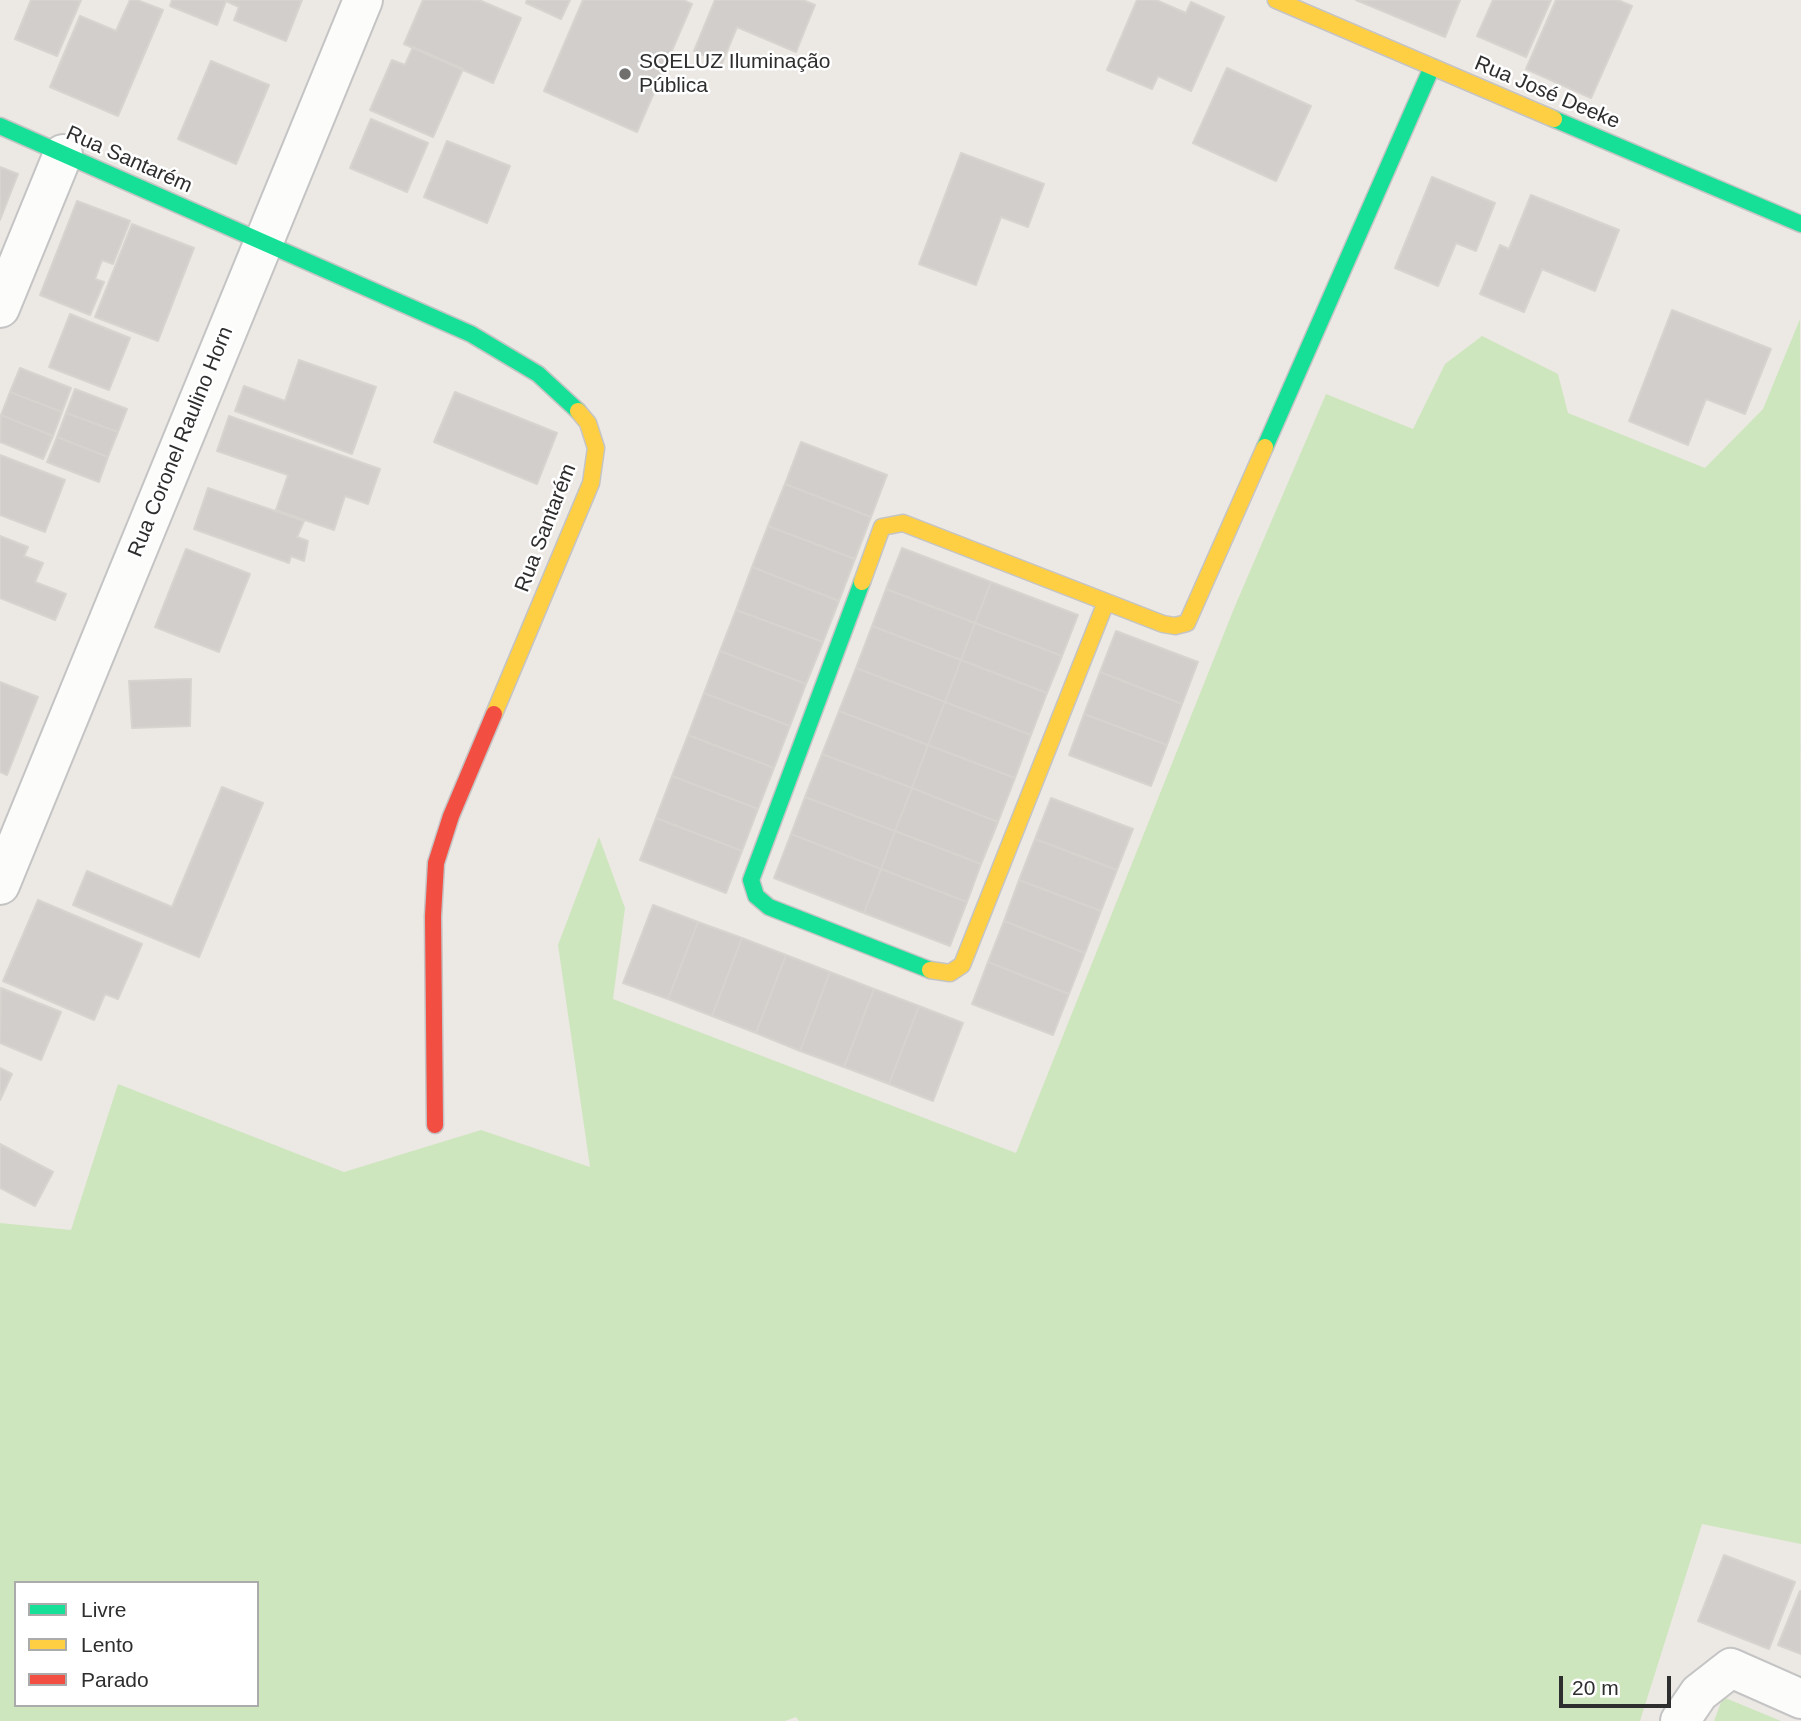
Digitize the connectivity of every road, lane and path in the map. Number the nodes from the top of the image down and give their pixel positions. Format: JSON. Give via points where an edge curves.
{"nodes":[{"id":1,"x":363,"y":0,"type":"edge"},
{"id":2,"x":1276,"y":0,"type":"edge"},
{"id":3,"x":1432,"y":67,"type":"junction"},
{"id":4,"x":0,"y":126,"type":"edge"},
{"id":5,"x":63,"y":154,"type":"junction"},
{"id":6,"x":1801,"y":224,"type":"edge"},
{"id":7,"x":262,"y":241,"type":"junction"},
{"id":8,"x":0,"y":308,"type":"edge"},
{"id":9,"x":1106,"y":602,"type":"junction"},
{"id":10,"x":0,"y":885,"type":"edge"},
{"id":11,"x":435,"y":1125,"type":"dead end"},
{"id":12,"x":1801,"y":1699,"type":"edge"},
{"id":13,"x":1680,"y":1721,"type":"edge"}],
"edges":[{"from":1,"to":7,"type":"street","name":"Rua Coronel Raulino Horn"},
{"from":2,"to":3,"type":"street","name":"Rua José Deeke"},
{"from":3,"to":6,"type":"street","name":"Rua José Deeke"},
{"from":3,"to":9,"type":"street","via":[[1187,623],[1163,624]]},
{"from":4,"to":5,"type":"street","name":"Rua Santarém"},
{"from":5,"to":7,"type":"street","name":"Rua Santarém"},
{"from":5,"to":8,"type":"street"},
{"from":7,"to":10,"type":"street","name":"Rua Coronel Raulino Horn"},
{"from":7,"to":11,"type":"street","name":"Rua Santarém","via":[[471,334],[538,374],[588,423],[596,448],[591,483],[451,816],[436,863]]},
{"from":9,"to":9,"type":"street","via":[[903,523],[882,527],[751,880],[756,896],[769,907],[936,972],[950,973],[961,965]]},
{"from":12,"to":13,"type":"street","via":[[1731,1668],[1699,1693]]}]}
